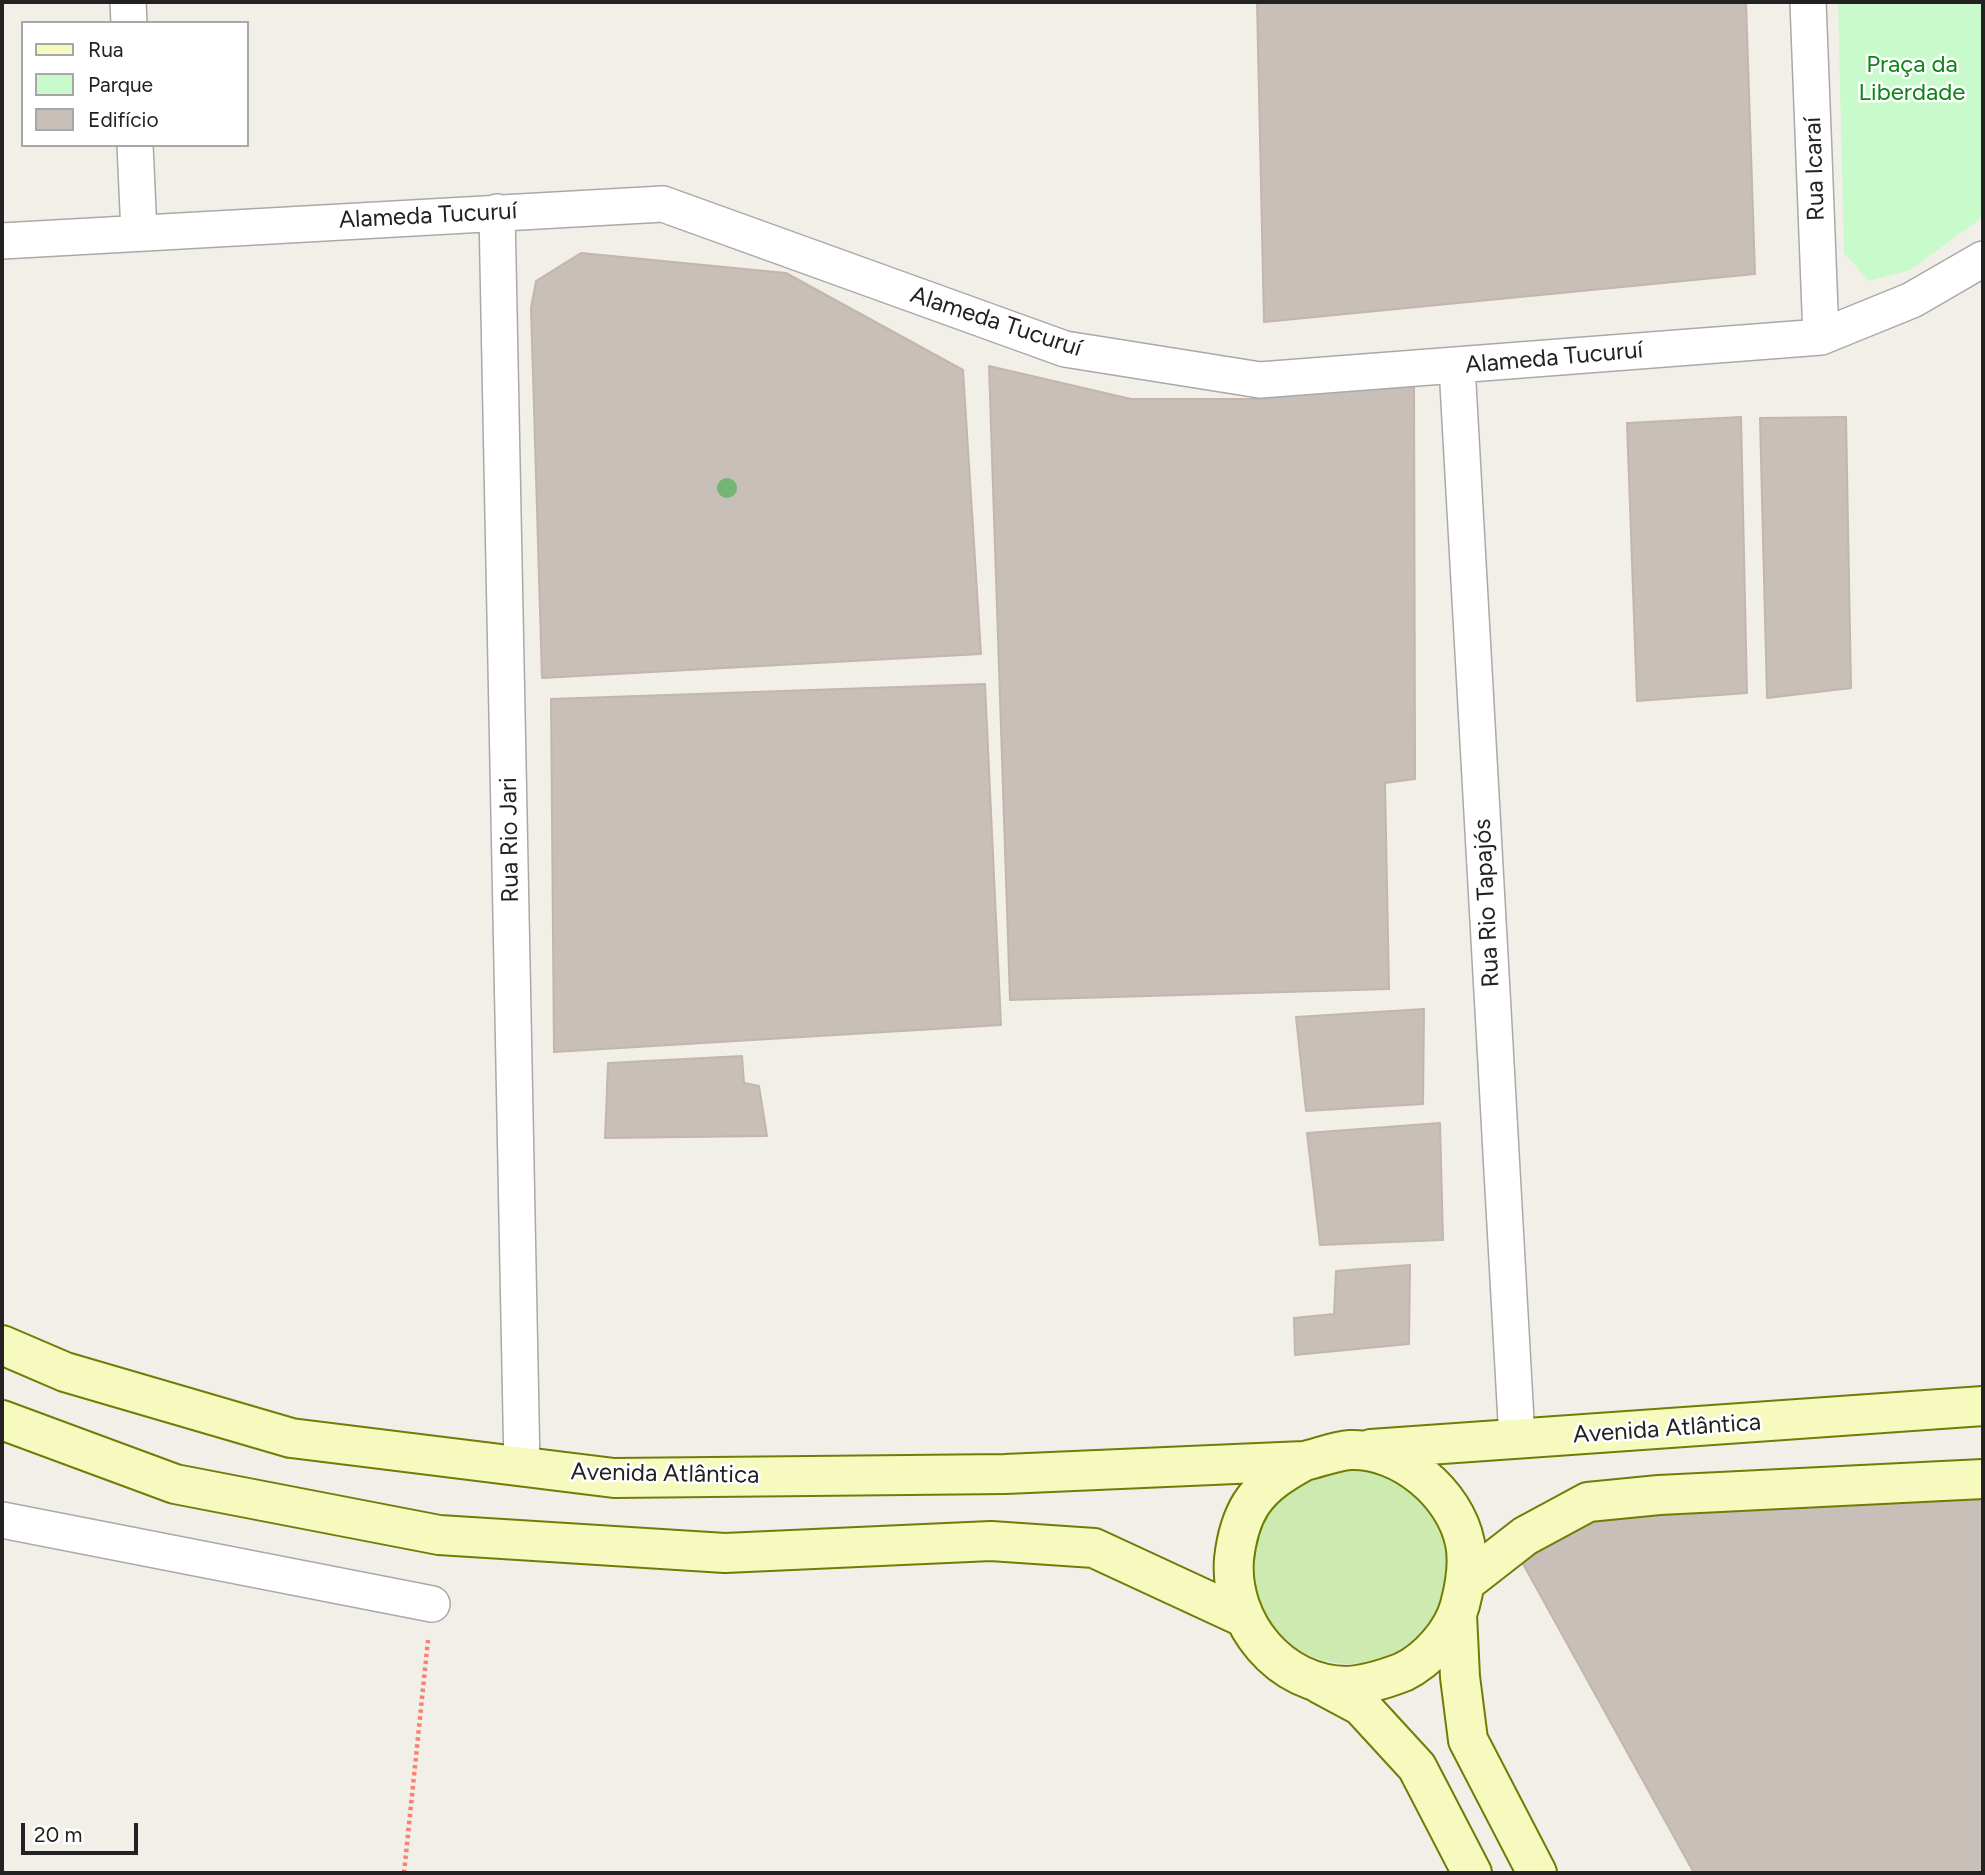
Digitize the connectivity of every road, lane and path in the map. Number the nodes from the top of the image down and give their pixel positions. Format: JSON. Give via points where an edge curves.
{"nodes":[{"id":1,"x":128,"y":2,"type":"edge"},
{"id":2,"x":1808,"y":2,"type":"edge"},
{"id":3,"x":129,"y":21,"type":"edge"},
{"id":4,"x":135,"y":147,"type":"edge"},
{"id":5,"x":497,"y":212,"type":"junction"},
{"id":6,"x":139,"y":233,"type":"junction"},
{"id":7,"x":2,"y":241,"type":"edge"},
{"id":8,"x":1983,"y":259,"type":"edge"},
{"id":9,"x":1821,"y":337,"type":"junction"},
{"id":10,"x":1457,"y":366,"type":"junction"},
{"id":11,"x":2,"y":1345,"type":"edge"},
{"id":12,"x":1983,"y":1406,"type":"edge"},
{"id":13,"x":2,"y":1420,"type":"edge"},
{"id":14,"x":1517,"y":1439,"type":"junction"},
{"id":15,"x":1350,"y":1450,"type":"junction"},
{"id":16,"x":1304,"y":1461,"type":"junction"},
{"id":17,"x":522,"y":1467,"type":"junction"},
{"id":18,"x":1983,"y":1479,"type":"edge"},
{"id":19,"x":2,"y":1520,"type":"edge"},
{"id":20,"x":1462,"y":1599,"type":"junction"},
{"id":21,"x":432,"y":1604,"type":"joint"},
{"id":22,"x":1243,"y":1617,"type":"junction"},
{"id":23,"x":1312,"y":1679,"type":"junction"},
{"id":24,"x":404,"y":1873,"type":"edge"},
{"id":25,"x":1472,"y":1873,"type":"edge"},
{"id":26,"x":1537,"y":1873,"type":"edge"}],
"edges":[{"from":1,"to":3,"type":"street"},
{"from":2,"to":9,"type":"street","name":"Rua Icaraí"},
{"from":4,"to":6,"type":"street"},
{"from":5,"to":6,"type":"street","name":"Alameda Tucuruí"},
{"from":5,"to":10,"type":"street","name":"Alameda Tucuruí","via":[[663,204],[1065,349],[1260,380]]},
{"from":5,"to":17,"type":"street","name":"Rua Rio Jari"},
{"from":6,"to":7,"type":"street","name":"Alameda Tucuruí"},
{"from":8,"to":9,"type":"street","name":"Alameda Tucuruí","via":[[1912,300]]},
{"from":9,"to":10,"type":"street","name":"Alameda Tucuruí"},
{"from":10,"to":14,"type":"street","name":"Rua Rio Tapajós"},
{"from":11,"to":17,"type":"main road","name":"Avenida Atlântica","via":[[65,1372],[291,1438]]},
{"from":12,"to":14,"type":"main road","name":"Avenida Atlântica"},
{"from":13,"to":22,"type":"main road","via":[[175,1484],[439,1535],[725,1553],[991,1541],[1094,1548]]},
{"from":14,"to":15,"type":"main road","name":"Avenida Atlântica"},
{"from":15,"to":16,"type":"main road"},
{"from":15,"to":20,"type":"main road","via":[[1389,1457],[1423,1476],[1450,1506],[1465,1542]]},
{"from":16,"to":17,"type":"main road","name":"Avenida Atlântica","via":[[1005,1474],[642,1478]]},
{"from":16,"to":22,"type":"main road","via":[[1278,1475],[1251,1504],[1236,1541],[1233,1579]]},
{"from":18,"to":20,"type":"main road","via":[[1588,1502],[1525,1536]]},
{"from":19,"to":21,"type":"street"},
{"from":20,"to":23,"type":"main road","via":[[1438,1644],[1412,1668],[1381,1681],[1346,1686]]},
{"from":20,"to":26,"type":"main road","via":[[1460,1677],[1468,1740]]},
{"from":21,"to":24,"type":"path"},
{"from":22,"to":23,"type":"main road","via":[[1260,1644],[1283,1665]]},
{"from":23,"to":25,"type":"main road","via":[[1361,1706],[1417,1767]]}]}
